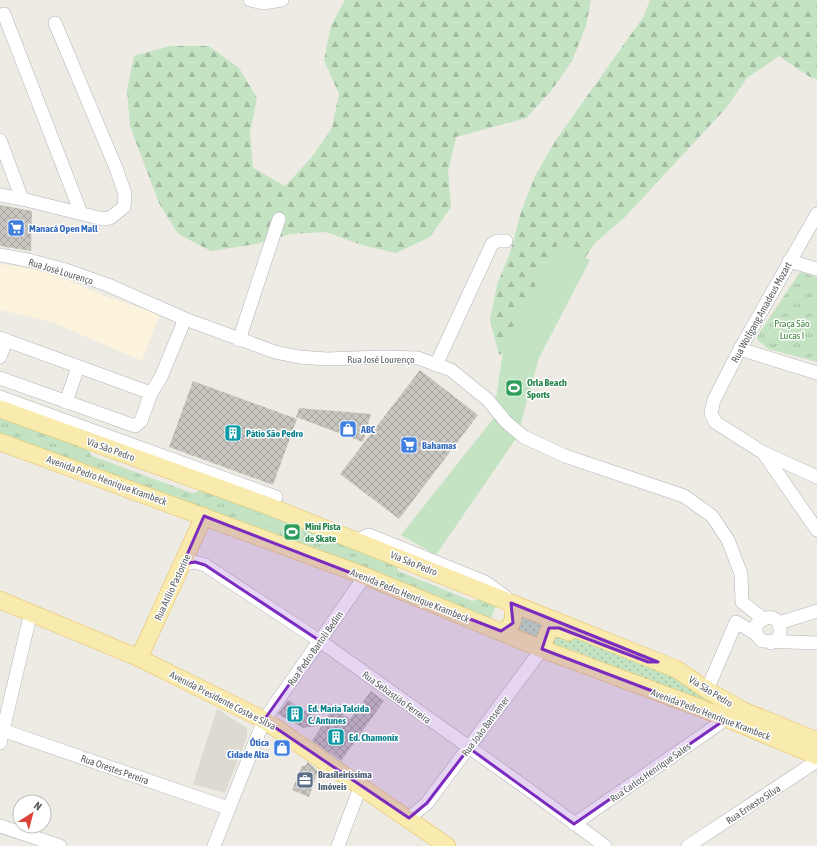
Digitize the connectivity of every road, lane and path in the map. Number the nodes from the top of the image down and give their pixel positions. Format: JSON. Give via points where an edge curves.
{"nodes":[{"id":1,"x":250,"y":0,"type":"edge"},
{"id":2,"x":282,"y":0,"type":"edge"},
{"id":3,"x":4,"y":14,"type":"dead end"},
{"id":4,"x":55,"y":23,"type":"dead end"},
{"id":5,"x":0,"y":140,"type":"edge"},
{"id":6,"x":0,"y":195,"type":"edge"},
{"id":7,"x":22,"y":199,"type":"junction"},
{"id":8,"x":81,"y":213,"type":"junction"},
{"id":9,"x":817,"y":214,"type":"edge"},
{"id":10,"x":279,"y":219,"type":"dead end"},
{"id":11,"x":506,"y":241,"type":"dead end"},
{"id":12,"x":0,"y":255,"type":"edge"},
{"id":13,"x":789,"y":261,"type":"junction"},
{"id":14,"x":817,"y":269,"type":"edge"},
{"id":15,"x":185,"y":319,"type":"junction"},
{"id":16,"x":3,"y":339,"type":"edge"},
{"id":17,"x":239,"y":340,"type":"junction"},
{"id":18,"x":740,"y":349,"type":"junction"},
{"id":19,"x":0,"y":357,"type":"edge"},
{"id":20,"x":436,"y":365,"type":"junction"},
{"id":21,"x":78,"y":367,"type":"junction"},
{"id":22,"x":817,"y":373,"type":"edge"},
{"id":23,"x":0,"y":378,"type":"edge"},
{"id":24,"x":151,"y":392,"type":"junction"},
{"id":25,"x":0,"y":397,"type":"edge"},
{"id":26,"x":66,"y":402,"type":"junction"},
{"id":27,"x":0,"y":409,"type":"edge"},
{"id":28,"x":0,"y":442,"type":"edge"},
{"id":29,"x":762,"y":452,"type":"junction"},
{"id":30,"x":817,"y":477,"type":"edge"},
{"id":31,"x":276,"y":497,"type":"dead end"},
{"id":32,"x":204,"y":516,"type":"junction"},
{"id":33,"x":817,"y":530,"type":"edge"},
{"id":34,"x":183,"y":564,"type":"junction"},
{"id":35,"x":365,"y":576,"type":"junction"},
{"id":36,"x":0,"y":600,"type":"edge"},
{"id":37,"x":742,"y":602,"type":"junction"},
{"id":38,"x":511,"y":603,"type":"junction"},
{"id":39,"x":31,"y":612,"type":"junction"},
{"id":40,"x":813,"y":612,"type":"edge"},
{"id":41,"x":762,"y":618,"type":"junction"},
{"id":42,"x":736,"y":622,"type":"junction"},
{"id":43,"x":780,"y":626,"type":"junction"},
{"id":44,"x":501,"y":631,"type":"junction"},
{"id":45,"x":756,"y":634,"type":"junction"},
{"id":46,"x":320,"y":641,"type":"junction"},
{"id":47,"x":771,"y":642,"type":"junction"},
{"id":48,"x":811,"y":643,"type":"edge"},
{"id":49,"x":542,"y":649,"type":"junction"},
{"id":50,"x":139,"y":658,"type":"junction"},
{"id":51,"x":658,"y":662,"type":"junction"},
{"id":52,"x":707,"y":690,"type":"junction"},
{"id":53,"x":726,"y":719,"type":"junction"},
{"id":54,"x":264,"y":720,"type":"junction"},
{"id":55,"x":1,"y":737,"type":"edge"},
{"id":56,"x":817,"y":741,"type":"edge"},
{"id":57,"x":469,"y":748,"type":"junction"},
{"id":58,"x":817,"y":756,"type":"edge"},
{"id":59,"x":817,"y":761,"type":"edge"},
{"id":60,"x":361,"y":785,"type":"junction"},
{"id":61,"x":378,"y":797,"type":"junction"},
{"id":62,"x":228,"y":808,"type":"junction"},
{"id":63,"x":352,"y":812,"type":"junction"},
{"id":64,"x":415,"y":823,"type":"junction"},
{"id":65,"x":574,"y":824,"type":"junction"},
{"id":66,"x":0,"y":826,"type":"edge"},
{"id":67,"x":443,"y":844,"type":"edge"},
{"id":68,"x":60,"y":846,"type":"edge"},
{"id":69,"x":214,"y":846,"type":"edge"},
{"id":70,"x":338,"y":846,"type":"edge"},
{"id":71,"x":604,"y":846,"type":"edge"},
{"id":72,"x":688,"y":846,"type":"edge"}],
"edges":[{"from":1,"to":2,"type":"street","via":[[263,3]]},
{"from":3,"to":8,"type":"street"},
{"from":4,"to":8,"type":"street","via":[[125,194],[124,207],[110,218],[93,218]]},
{"from":5,"to":7,"type":"street"},
{"from":6,"to":7,"type":"street"},
{"from":7,"to":8,"type":"street"},
{"from":9,"to":13,"type":"street","name":"Rua Wolfgang Amadeus Mozart"},
{"from":10,"to":17,"type":"street"},
{"from":11,"to":20,"type":"street","via":[[492,244]]},
{"from":12,"to":15,"type":"street","name":"Rua José Lourenço","via":[[66,270],[108,285]]},
{"from":13,"to":14,"type":"street"},
{"from":13,"to":18,"type":"street","name":"Rua Wolfgang Amadeus Mozart"},
{"from":15,"to":17,"type":"street","name":"Rua José Lourenço"},
{"from":15,"to":24,"type":"street","via":[[161,377]]},
{"from":16,"to":19,"type":"street"},
{"from":16,"to":21,"type":"street"},
{"from":17,"to":20,"type":"street","name":"Rua José Lourenço","via":[[299,357],[418,358]]},
{"from":18,"to":22,"type":"street"},
{"from":18,"to":29,"type":"street","name":"Rua Wolfgang Amadeus Mozart","via":[[714,400],[711,413],[715,422]]},
{"from":20,"to":37,"type":"street","name":"Rua José Lourenço","via":[[451,370],[488,400],[506,422],[524,437],[565,456],[684,496],[712,516],[728,540],[741,574]]},
{"from":21,"to":24,"type":"street"},
{"from":21,"to":26,"type":"street"},
{"from":23,"to":26,"type":"street"},
{"from":24,"to":26,"type":"street","via":[[141,421],[136,426]]},
{"from":25,"to":31,"type":"street"},
{"from":27,"to":38,"type":"main road","name":"Via São Pedro","via":[[266,504]]},
{"from":28,"to":32,"type":"main road","name":"Avenida Pedro Henrique Krambeck"},
{"from":29,"to":30,"type":"street"},
{"from":29,"to":33,"type":"street"},
{"from":32,"to":34,"type":"main road","name":"Rua Atílio Pastorine"},
{"from":32,"to":35,"type":"main road","name":"Avenida Pedro Henrique Krambeck"},
{"from":34,"to":46,"type":"street","name":"Rua Sebastião Ferreira","via":[[195,562],[205,565]]},
{"from":34,"to":50,"type":"main road","name":"Rua Atílio Pastorine"},
{"from":35,"to":44,"type":"main road","name":"Avenida Pedro Henrique Krambeck"},
{"from":35,"to":46,"type":"street","name":"Rua Pedro Bartoli Bedim"},
{"from":36,"to":39,"type":"main road","name":"Avenida Presidente Costa e Silva"},
{"from":37,"to":41,"type":"street"},
{"from":37,"to":42,"type":"street","name":"Rua José Lourenço"},
{"from":38,"to":44,"type":"main road","via":[[514,612],[513,622]]},
{"from":38,"to":51,"type":"main road","name":"Via São Pedro"},
{"from":39,"to":50,"type":"main road","name":"Avenida Presidente Costa e Silva"},
{"from":39,"to":55,"type":"street"},
{"from":40,"to":43,"type":"street"},
{"from":41,"to":43,"type":"street","via":[[775,619]]},
{"from":41,"to":45,"type":"street","via":[[756,625]]},
{"from":42,"to":45,"type":"street"},
{"from":42,"to":52,"type":"street","name":"Rua José Lourenço"},
{"from":43,"to":47,"type":"street","via":[[779,638]]},
{"from":43,"to":48,"type":"street"},
{"from":44,"to":49,"type":"main road","name":"Avenida Pedro Henrique Krambeck"},
{"from":45,"to":47,"type":"street","via":[[762,641]]},
{"from":46,"to":54,"type":"street","name":"Rua Pedro Bartoli Bedim"},
{"from":46,"to":57,"type":"street","name":"Rua Sebastião Ferreira"},
{"from":47,"to":48,"type":"street"},
{"from":49,"to":51,"type":"main road","via":[[548,630],[559,628],[648,662]]},
{"from":49,"to":53,"type":"main road","name":"Avenida Pedro Henrique Krambeck"},
{"from":49,"to":57,"type":"street","name":"Rua João Bansemer"},
{"from":50,"to":54,"type":"main road","name":"Avenida Presidente Costa e Silva"},
{"from":51,"to":52,"type":"main road","name":"Via São Pedro","via":[[676,669]]},
{"from":52,"to":56,"type":"main road","name":"Via São Pedro","via":[[742,710]]},
{"from":53,"to":58,"type":"main road","name":"Avenida Pedro Henrique Krambeck"},
{"from":53,"to":65,"type":"street","name":"Rua Carlos Henrique Sales"},
{"from":54,"to":60,"type":"main road","name":"Avenida Presidente Costa e Silva"},
{"from":54,"to":62,"type":"street","name":"Rua Pedro Bartoli Bedim"},
{"from":55,"to":62,"type":"street","name":"Rua Orestes Pereira"},
{"from":57,"to":64,"type":"street","name":"Rua João Bansemer"},
{"from":57,"to":65,"type":"street","name":"Rua Sebastião Ferreira"},
{"from":59,"to":72,"type":"street","name":"Rua Ernesto Silva"},
{"from":60,"to":61,"type":"main road","name":"Avenida Presidente Costa e Silva"},
{"from":60,"to":63,"type":"street"},
{"from":61,"to":63,"type":"street","via":[[365,802]]},
{"from":61,"to":64,"type":"main road","name":"Avenida Presidente Costa e Silva"},
{"from":62,"to":69,"type":"street","name":"Rua Pedro Bartoli Bedim"},
{"from":63,"to":70,"type":"street"},
{"from":64,"to":67,"type":"main road","name":"Avenida Presidente Costa e Silva"},
{"from":65,"to":71,"type":"street","name":"Rua Sebastião Ferreira"},
{"from":66,"to":68,"type":"street"}]}
